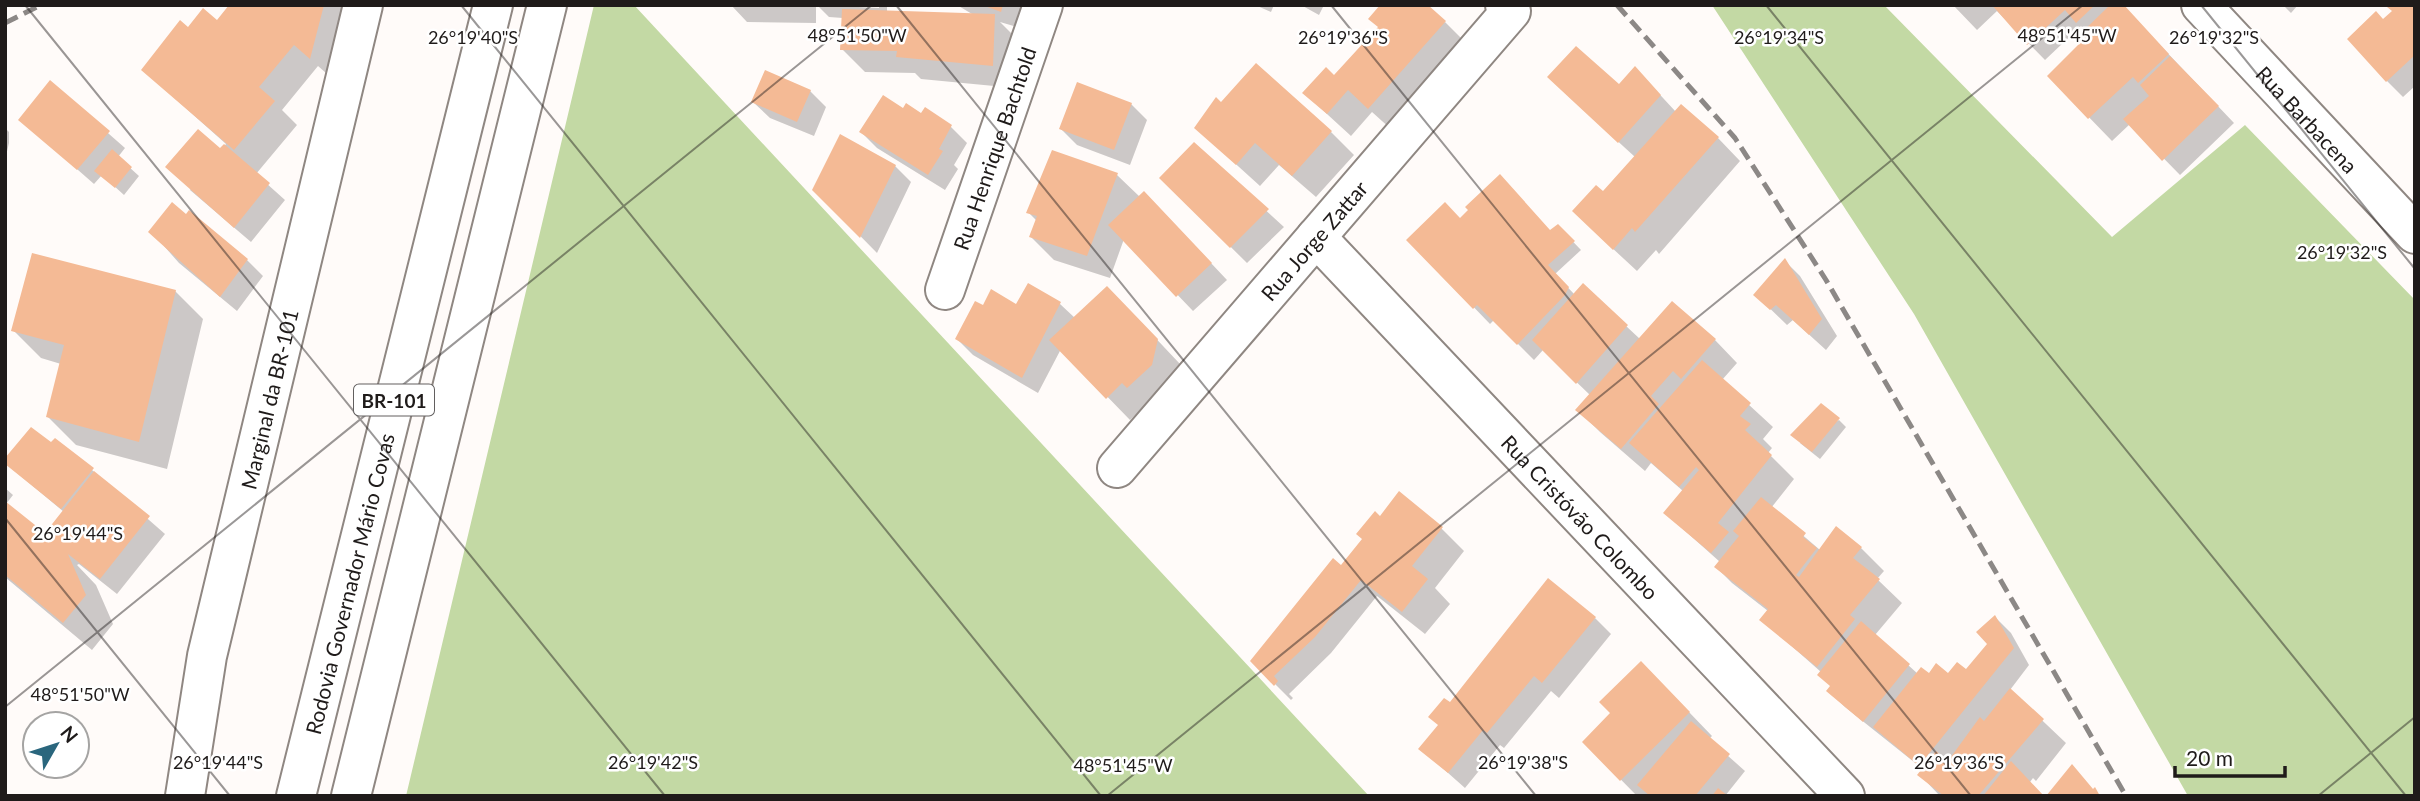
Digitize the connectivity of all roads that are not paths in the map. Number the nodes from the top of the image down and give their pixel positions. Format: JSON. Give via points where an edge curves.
{"nodes":[{"id":1,"x":363,"y":5,"type":"edge"},
{"id":2,"x":493,"y":5,"type":"edge"},
{"id":3,"x":547,"y":5,"type":"edge"},
{"id":4,"x":1043,"y":5,"type":"edge"},
{"id":5,"x":2201,"y":5,"type":"edge"},
{"id":6,"x":1508,"y":8,"type":"edge"},
{"id":7,"x":2415,"y":234,"type":"edge"},
{"id":8,"x":1316,"y":237,"type":"junction"},
{"id":9,"x":945,"y":290,"type":"dead end"},
{"id":10,"x":1117,"y":468,"type":"dead end"},
{"id":11,"x":185,"y":796,"type":"edge"},
{"id":12,"x":296,"y":796,"type":"edge"},
{"id":13,"x":351,"y":796,"type":"edge"},
{"id":14,"x":1845,"y":796,"type":"edge"}],
"edges":[{"from":1,"to":11,"type":"main road","name":"Marginal da BR-101","via":[[207,656]]},
{"from":2,"to":12,"type":"main road","name":"Rodovia Governador Mário Covas","number":"BR-101"},
{"from":3,"to":13,"type":"main road","number":"BR-101"},
{"from":4,"to":9,"type":"main road","name":"Rua Henrique Bachtold"},
{"from":5,"to":7,"type":"main road","name":"Rua Barbacena"},
{"from":6,"to":8,"type":"main road","name":"Rua Jorge Zattar"},
{"from":8,"to":10,"type":"main road","name":"Rua Jorge Zattar"},
{"from":8,"to":14,"type":"main road","name":"Rua Cristóvão Colombo"}]}
